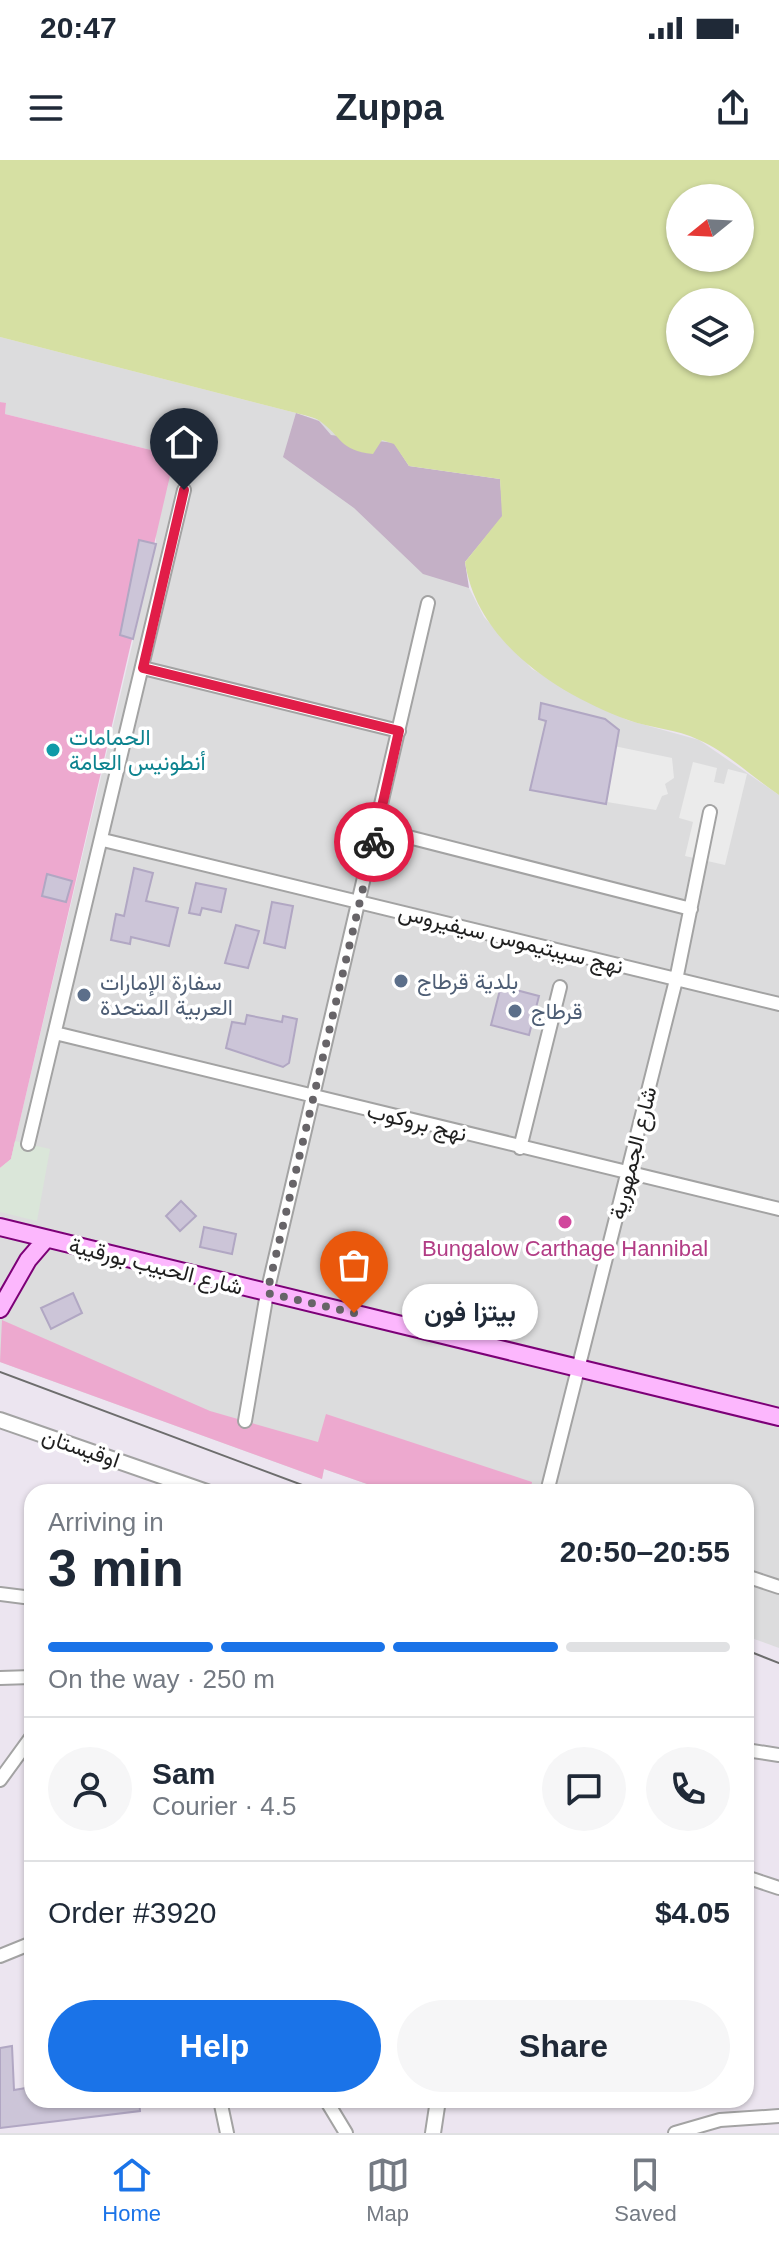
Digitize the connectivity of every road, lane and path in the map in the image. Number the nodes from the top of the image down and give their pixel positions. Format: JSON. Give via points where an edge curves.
{"nodes":[{"id":1,"x":184,"y":490,"type":"dead end"},
{"id":2,"x":428,"y":603,"type":"dead end"},
{"id":3,"x":143,"y":668,"type":"junction"},
{"id":4,"x":399,"y":731,"type":"junction"},
{"id":5,"x":710,"y":812,"type":"dead end"},
{"id":6,"x":377,"y":829,"type":"junction"},
{"id":7,"x":103,"y":840,"type":"junction"},
{"id":8,"x":361,"y":902,"type":"junction"},
{"id":9,"x":691,"y":909,"type":"junction"},
{"id":10,"x":676,"y":980,"type":"junction"},
{"id":11,"x":560,"y":987,"type":"dead end"},
{"id":12,"x":779,"y":1004,"type":"edge"},
{"id":13,"x":55,"y":1033,"type":"junction"},
{"id":14,"x":313,"y":1096,"type":"junction"},
{"id":15,"x":28,"y":1144,"type":"dead end"},
{"id":16,"x":520,"y":1148,"type":"junction"},
{"id":17,"x":628,"y":1175,"type":"junction"},
{"id":18,"x":779,"y":1209,"type":"edge"},
{"id":19,"x":0,"y":1227,"type":"edge"},
{"id":20,"x":46,"y":1239,"type":"junction"},
{"id":21,"x":267,"y":1293,"type":"junction"},
{"id":22,"x":0,"y":1309,"type":"edge"},
{"id":23,"x":580,"y":1367,"type":"junction"},
{"id":24,"x":779,"y":1417,"type":"edge"},
{"id":25,"x":0,"y":1420,"type":"edge"},
{"id":26,"x":245,"y":1421,"type":"dead end"},
{"id":27,"x":184,"y":1484,"type":"edge"},
{"id":28,"x":549,"y":1484,"type":"edge"},
{"id":29,"x":754,"y":1579,"type":"edge"},
{"id":30,"x":779,"y":1587,"type":"edge"},
{"id":31,"x":0,"y":1594,"type":"edge"},
{"id":32,"x":24,"y":1597,"type":"edge"},
{"id":33,"x":24,"y":1677,"type":"edge"},
{"id":34,"x":0,"y":1678,"type":"edge"},
{"id":35,"x":24,"y":1747,"type":"edge"},
{"id":36,"x":754,"y":1751,"type":"edge"},
{"id":37,"x":779,"y":1755,"type":"edge"},
{"id":38,"x":0,"y":1780,"type":"edge"},
{"id":39,"x":754,"y":1880,"type":"edge"},
{"id":40,"x":779,"y":1888,"type":"edge"},
{"id":41,"x":24,"y":1946,"type":"edge"},
{"id":42,"x":0,"y":1956,"type":"edge"},
{"id":43,"x":222,"y":2108,"type":"edge"},
{"id":44,"x":331,"y":2108,"type":"edge"},
{"id":45,"x":437,"y":2108,"type":"edge"},
{"id":46,"x":779,"y":2116,"type":"edge"},
{"id":47,"x":227,"y":2133,"type":"edge"},
{"id":48,"x":346,"y":2133,"type":"edge"},
{"id":49,"x":433,"y":2133,"type":"edge"},
{"id":50,"x":675,"y":2133,"type":"edge"}],
"edges":[{"from":1,"to":3,"type":"street"},
{"from":2,"to":4,"type":"street"},
{"from":3,"to":4,"type":"street"},
{"from":3,"to":7,"type":"street"},
{"from":4,"to":6,"type":"street"},
{"from":5,"to":9,"type":"street","name":"شارع الجمهورية"},
{"from":6,"to":8,"type":"street"},
{"from":6,"to":9,"type":"street"},
{"from":7,"to":8,"type":"street","name":"نهج سيبتيموس سيفيروس"},
{"from":7,"to":13,"type":"street"},
{"from":8,"to":10,"type":"street","name":"نهج سيبتيموس سيفيروس"},
{"from":8,"to":14,"type":"street"},
{"from":9,"to":10,"type":"street","name":"شارع الجمهورية"},
{"from":10,"to":12,"type":"street","name":"نهج سيبتيموس سيفيروس"},
{"from":10,"to":17,"type":"street","name":"شارع الجمهورية"},
{"from":11,"to":16,"type":"street"},
{"from":13,"to":14,"type":"street","name":"نهج بروكوب"},
{"from":13,"to":15,"type":"street"},
{"from":14,"to":16,"type":"street","name":"نهج بروكوب"},
{"from":14,"to":21,"type":"street"},
{"from":16,"to":17,"type":"street","name":"نهج بروكوب"},
{"from":17,"to":18,"type":"street","name":"نهج بروكوب"},
{"from":17,"to":23,"type":"street","name":"شارع الجمهورية"},
{"from":19,"to":20,"type":"main road","name":"شارع الحبيب بورقيبة"},
{"from":20,"to":21,"type":"main road","name":"شارع الحبيب بورقيبة"},
{"from":20,"to":22,"type":"main road"},
{"from":21,"to":23,"type":"main road","name":"شارع الحبيب بورقيبة"},
{"from":21,"to":26,"type":"street"},
{"from":23,"to":24,"type":"main road","name":"شارع الحبيب بورقيبة"},
{"from":23,"to":28,"type":"street","name":"شارع الجمهورية"},
{"from":25,"to":27,"type":"street","name":"اوقيستان"},
{"from":29,"to":30,"type":"street"},
{"from":31,"to":32,"type":"street"},
{"from":33,"to":34,"type":"street"},
{"from":35,"to":38,"type":"street"},
{"from":36,"to":37,"type":"street"},
{"from":39,"to":40,"type":"street"},
{"from":41,"to":42,"type":"street"},
{"from":43,"to":47,"type":"street"},
{"from":44,"to":48,"type":"street"},
{"from":45,"to":49,"type":"street"},
{"from":46,"to":50,"type":"street","via":[[720,2120]]}]}
